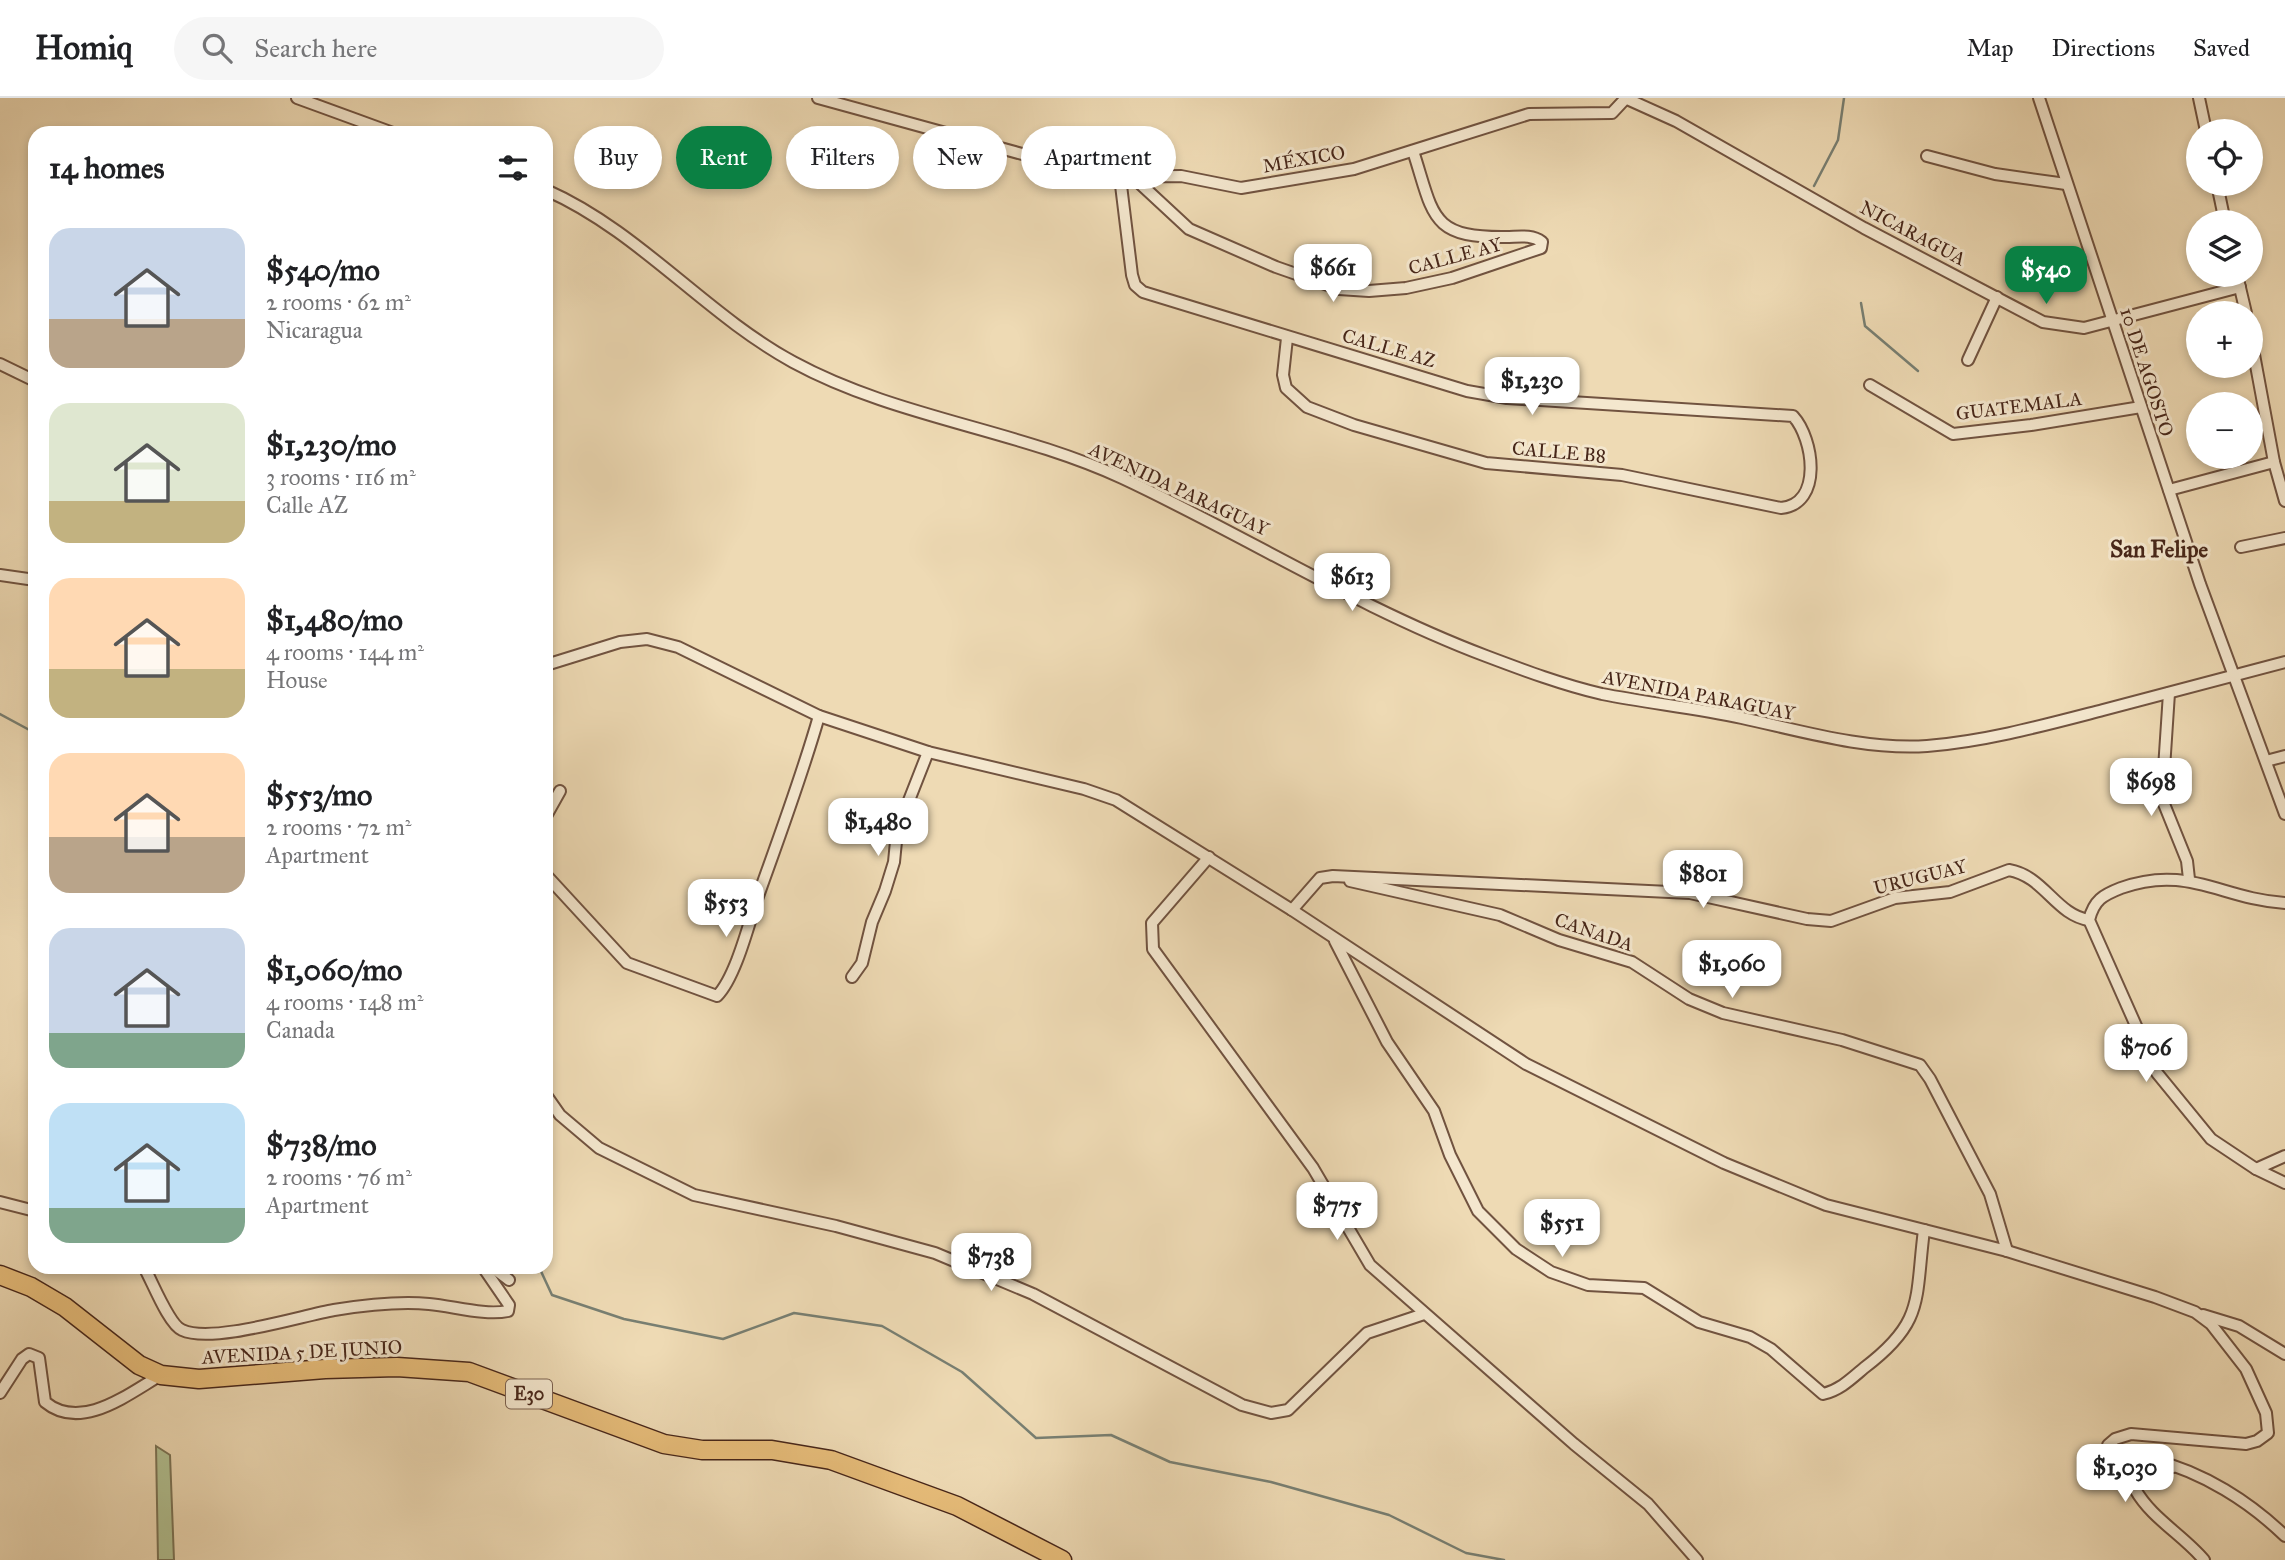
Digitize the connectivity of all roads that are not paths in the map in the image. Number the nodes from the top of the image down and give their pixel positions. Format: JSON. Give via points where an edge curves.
{"nodes":[{"id":1,"x":297,"y":98,"type":"edge"},
{"id":2,"x":818,"y":98,"type":"edge"},
{"id":3,"x":1625,"y":98,"type":"edge"},
{"id":4,"x":2039,"y":98,"type":"edge"},
{"id":5,"x":2199,"y":98,"type":"edge"},
{"id":6,"x":1641,"y":101,"type":"edge"},
{"id":7,"x":2203,"y":119,"type":"edge"},
{"id":8,"x":374,"y":126,"type":"edge"},
{"id":9,"x":1413,"y":151,"type":"junction"},
{"id":10,"x":1021,"y":154,"type":"edge"},
{"id":11,"x":1927,"y":156,"type":"dead end"},
{"id":12,"x":1176,"y":176,"type":"edge"},
{"id":13,"x":2066,"y":184,"type":"junction"},
{"id":14,"x":1122,"y":189,"type":"edge"},
{"id":15,"x":1146,"y":189,"type":"edge"},
{"id":16,"x":553,"y":194,"type":"edge"},
{"id":17,"x":2240,"y":287,"type":"joint"},
{"id":18,"x":1997,"y":297,"type":"junction"},
{"id":19,"x":2243,"y":301,"type":"edge"},
{"id":20,"x":2112,"y":323,"type":"junction"},
{"id":21,"x":1287,"y":338,"type":"junction"},
{"id":22,"x":1968,"y":360,"type":"dead end"},
{"id":23,"x":0,"y":364,"type":"edge"},
{"id":24,"x":28,"y":378,"type":"edge"},
{"id":25,"x":2258,"y":378,"type":"edge"},
{"id":26,"x":1870,"y":385,"type":"dead end"},
{"id":27,"x":2141,"y":407,"type":"junction"},
{"id":28,"x":1793,"y":416,"type":"joint"},
{"id":29,"x":2274,"y":462,"type":"junction"},
{"id":30,"x":2169,"y":490,"type":"junction"},
{"id":31,"x":2285,"y":501,"type":"edge"},
{"id":32,"x":2285,"y":538,"type":"edge"},
{"id":33,"x":2241,"y":547,"type":"dead end"},
{"id":34,"x":0,"y":575,"type":"edge"},
{"id":35,"x":28,"y":579,"type":"edge"},
{"id":36,"x":2285,"y":662,"type":"edge"},
{"id":37,"x":553,"y":663,"type":"edge"},
{"id":38,"x":2233,"y":676,"type":"junction"},
{"id":39,"x":2169,"y":693,"type":"junction"},
{"id":40,"x":819,"y":716,"type":"junction"},
{"id":41,"x":928,"y":752,"type":"junction"},
{"id":42,"x":2285,"y":755,"type":"edge"},
{"id":43,"x":2266,"y":761,"type":"junction"},
{"id":44,"x":560,"y":791,"type":"dead end"},
{"id":45,"x":553,"y":804,"type":"edge"},
{"id":46,"x":2285,"y":814,"type":"edge"},
{"id":47,"x":1209,"y":857,"type":"junction"},
{"id":48,"x":1333,"y":876,"type":"junction"},
{"id":49,"x":2189,"y":879,"type":"junction"},
{"id":50,"x":553,"y":883,"type":"edge"},
{"id":51,"x":2285,"y":903,"type":"edge"},
{"id":52,"x":1292,"y":910,"type":"junction"},
{"id":53,"x":2089,"y":920,"type":"junction"},
{"id":54,"x":1334,"y":939,"type":"junction"},
{"id":55,"x":852,"y":977,"type":"dead end"},
{"id":56,"x":553,"y":1105,"type":"edge"},
{"id":57,"x":2285,"y":1156,"type":"edge"},
{"id":58,"x":2256,"y":1169,"type":"junction"},
{"id":59,"x":2285,"y":1182,"type":"edge"},
{"id":60,"x":0,"y":1202,"type":"edge"},
{"id":61,"x":28,"y":1209,"type":"edge"},
{"id":62,"x":1924,"y":1230,"type":"junction"},
{"id":63,"x":2007,"y":1251,"type":"junction"},
{"id":64,"x":148,"y":1274,"type":"edge"},
{"id":65,"x":488,"y":1274,"type":"edge"},
{"id":66,"x":501,"y":1274,"type":"edge"},
{"id":67,"x":0,"y":1275,"type":"edge"},
{"id":68,"x":509,"y":1280,"type":"dead end"},
{"id":69,"x":2195,"y":1312,"type":"junction"},
{"id":70,"x":1424,"y":1314,"type":"junction"},
{"id":71,"x":2285,"y":1354,"type":"edge"},
{"id":72,"x":161,"y":1375,"type":"junction"},
{"id":73,"x":0,"y":1393,"type":"edge"},
{"id":74,"x":2179,"y":1466,"type":"junction"},
{"id":75,"x":2285,"y":1536,"type":"edge"},
{"id":76,"x":1062,"y":1560,"type":"edge"},
{"id":77,"x":1697,"y":1560,"type":"edge"},
{"id":78,"x":2204,"y":1560,"type":"edge"}],
"edges":[{"from":1,"to":8,"type":"street"},
{"from":2,"to":10,"type":"street","name":"MÉXICO"},
{"from":3,"to":6,"type":"street","name":"NICARAGUA"},
{"from":3,"to":9,"type":"street","name":"MÉXICO","via":[[1612,113],[1529,114]]},
{"from":4,"to":13,"type":"street","name":"10 DE AGOSTO"},
{"from":5,"to":7,"type":"street"},
{"from":6,"to":18,"type":"street","name":"NICARAGUA","via":[[1864,228]]},
{"from":9,"to":12,"type":"street","name":"MÉXICO","via":[[1354,169],[1241,188]]},
{"from":9,"to":15,"type":"street","name":"CALLE AY","via":[[1432,209],[1452,232],[1469,237],[1530,236],[1542,242],[1541,248],[1406,288],[1339,289],[1189,229]]},
{"from":11,"to":13,"type":"street","via":[[1995,174]]},
{"from":13,"to":20,"type":"street","name":"10 DE AGOSTO"},
{"from":14,"to":21,"type":"street","name":"CALLE AZ","via":[[1135,285],[1143,292]]},
{"from":16,"to":39,"type":"street","name":"AVENIDA PARAGUAY","via":[[628,240],[746,332],[824,377],[1088,464],[1252,542],[1406,624],[1575,686],[1805,734],[1926,746],[2030,729]]},
{"from":17,"to":19,"type":"street"},
{"from":17,"to":20,"type":"street","name":"NICARAGUA"},
{"from":18,"to":20,"type":"street","name":"NICARAGUA","via":[[2043,322],[2065,328]]},
{"from":18,"to":22,"type":"street"},
{"from":20,"to":27,"type":"street","name":"10 DE AGOSTO"},
{"from":21,"to":28,"type":"street","name":"CALLE AZ","via":[[1468,391],[1507,398]]},
{"from":21,"to":28,"type":"street","name":"CALLE B8","via":[[1286,388],[1307,407],[1486,463],[1622,475],[1791,507],[1807,487],[1810,458],[1807,440]]},
{"from":23,"to":24,"type":"street"},
{"from":25,"to":29,"type":"street"},
{"from":26,"to":27,"type":"street","name":"GUATEMALA","via":[[1953,434]]},
{"from":27,"to":30,"type":"street","name":"10 DE AGOSTO"},
{"from":29,"to":30,"type":"street"},
{"from":29,"to":31,"type":"street"},
{"from":30,"to":38,"type":"street","name":"10 DE AGOSTO"},
{"from":32,"to":33,"type":"street"},
{"from":34,"to":35,"type":"street"},
{"from":36,"to":38,"type":"street","name":"AVENIDA PARAGUAY"},
{"from":37,"to":40,"type":"street","via":[[620,642],[648,639],[678,647]]},
{"from":38,"to":39,"type":"street","name":"AVENIDA PARAGUAY"},
{"from":38,"to":43,"type":"street","name":"10 DE AGOSTO"},
{"from":39,"to":49,"type":"street","via":[[2162,799]]},
{"from":40,"to":41,"type":"street"},
{"from":40,"to":50,"type":"street","via":[[738,955],[717,996],[627,963]]},
{"from":41,"to":47,"type":"street","via":[[1116,800]]},
{"from":41,"to":55,"type":"street","via":[[897,831],[894,862],[862,963]]},
{"from":42,"to":43,"type":"street"},
{"from":43,"to":46,"type":"street","name":"10 DE AGOSTO"},
{"from":44,"to":45,"type":"street"},
{"from":47,"to":52,"type":"street"},
{"from":47,"to":70,"type":"street","via":[[1152,923],[1153,949],[1313,1168],[1370,1265]]},
{"from":48,"to":52,"type":"street","via":[[1320,878]]},
{"from":48,"to":53,"type":"street","name":"URUGUAY","via":[[1690,893],[1831,921],[1895,898],[1950,892],[2009,870],[2044,887],[2069,915]]},
{"from":48,"to":63,"type":"street","name":"CANADA","via":[[1479,908],[1559,940],[1632,962],[1689,999],[1723,1013],[1842,1040],[1920,1065],[1990,1194]]},
{"from":49,"to":51,"type":"street","via":[[2260,902]]},
{"from":49,"to":53,"type":"street","via":[[2145,880],[2102,895],[2092,906]]},
{"from":52,"to":54,"type":"street"},
{"from":53,"to":58,"type":"street","via":[[2157,1073],[2211,1139]]},
{"from":54,"to":62,"type":"street","via":[[1526,1064],[1724,1163],[1826,1205]]},
{"from":54,"to":62,"type":"street","via":[[1387,1042],[1434,1111],[1478,1211],[1551,1272],[1588,1285],[1644,1288],[1699,1322],[1750,1337],[1771,1349],[1823,1394],[1835,1391],[1903,1333],[1916,1299]]},
{"from":56,"to":70,"type":"street","via":[[599,1148],[694,1195],[935,1253],[1033,1294],[1241,1405],[1271,1413],[1288,1410],[1303,1398],[1367,1333]]},
{"from":57,"to":58,"type":"street"},
{"from":58,"to":59,"type":"street"},
{"from":60,"to":61,"type":"street"},
{"from":62,"to":63,"type":"street"},
{"from":63,"to":69,"type":"street"},
{"from":64,"to":65,"type":"street","via":[[173,1323],[194,1332],[242,1331],[332,1310],[383,1304],[508,1311],[509,1305]]},
{"from":66,"to":68,"type":"street"},
{"from":67,"to":72,"type":"main road","name":"AVENIDA 5 DE JUNIO","number":"E30","via":[[65,1307],[139,1365]]},
{"from":69,"to":71,"type":"street","via":[[2239,1326]]},
{"from":69,"to":74,"type":"street","via":[[2211,1324],[2246,1369],[2270,1428],[2265,1437],[2246,1444],[2131,1434],[2108,1445],[2108,1460],[2113,1464],[2151,1459]]},
{"from":70,"to":77,"type":"street","via":[[1648,1504]]},
{"from":72,"to":73,"type":"street","via":[[121,1399],[73,1415],[57,1412],[45,1402],[38,1358],[29,1354]]},
{"from":72,"to":76,"type":"main road","name":"AVENIDA 5 DE JUNIO","number":"E30","via":[[199,1379],[397,1367],[469,1372],[664,1444],[702,1450],[772,1450],[831,1460],[957,1506]]},
{"from":74,"to":75,"type":"street","via":[[2267,1518]]},
{"from":74,"to":78,"type":"street","via":[[2146,1472],[2135,1489],[2143,1504]]}]}
